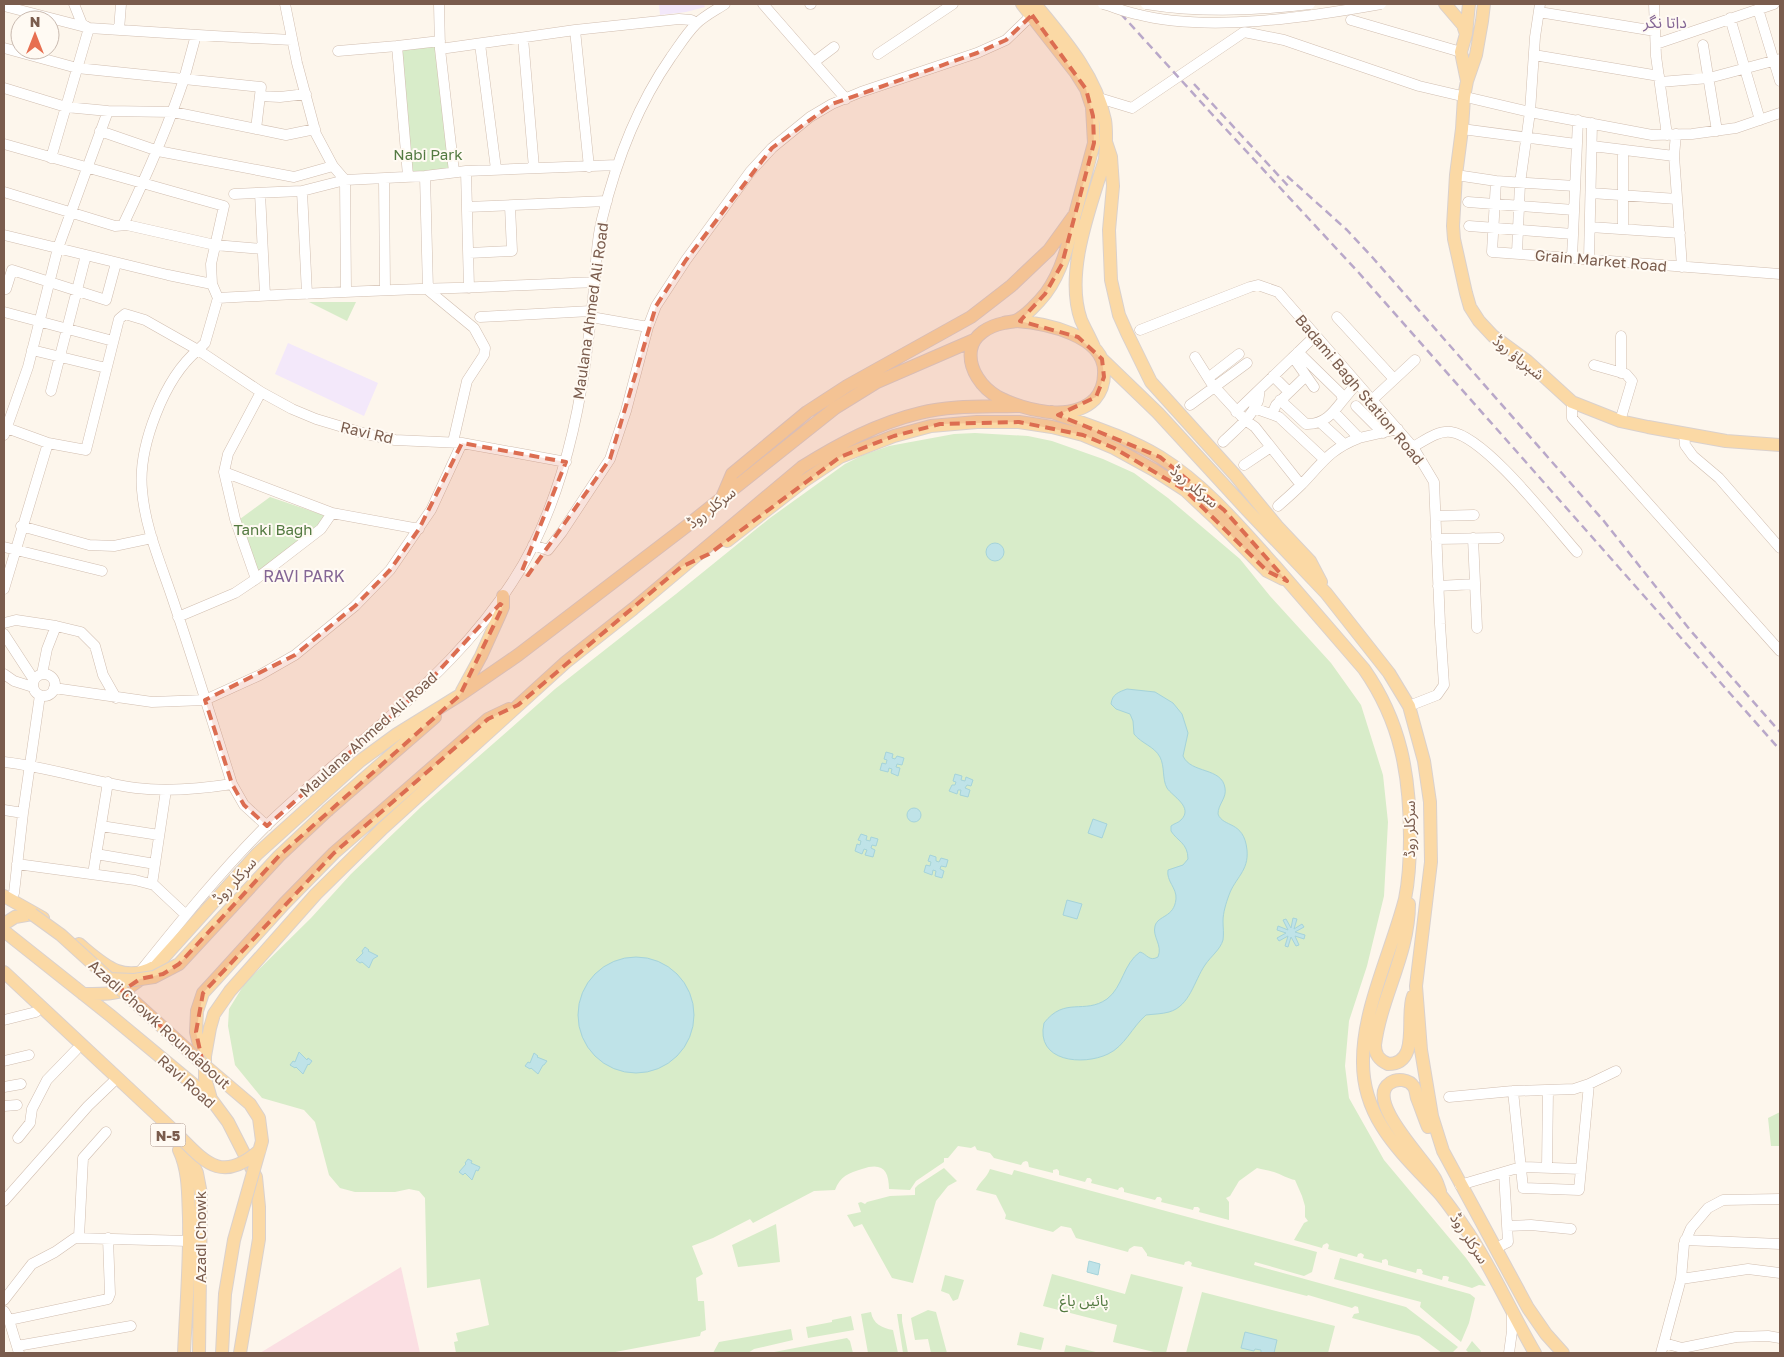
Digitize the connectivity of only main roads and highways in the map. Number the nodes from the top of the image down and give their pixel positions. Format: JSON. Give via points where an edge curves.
{"nodes":[{"id":1,"x":1022,"y":4,"type":"edge"},
{"id":2,"x":1445,"y":4,"type":"edge"},
{"id":3,"x":1469,"y":4,"type":"edge"},
{"id":4,"x":1484,"y":4,"type":"edge"},
{"id":5,"x":1034,"y":10,"type":"edge"},
{"id":6,"x":1466,"y":34,"type":"junction"},
{"id":7,"x":1467,"y":81,"type":"junction"},
{"id":8,"x":1106,"y":142,"type":"junction"},
{"id":9,"x":1075,"y":214,"type":"junction"},
{"id":10,"x":1015,"y":321,"type":"junction"},
{"id":11,"x":974,"y":340,"type":"junction"},
{"id":12,"x":1099,"y":354,"type":"junction"},
{"id":13,"x":1016,"y":406,"type":"junction"},
{"id":14,"x":1052,"y":412,"type":"junction"},
{"id":15,"x":1780,"y":445,"type":"edge"},
{"id":16,"x":722,"y":498,"type":"junction"},
{"id":17,"x":681,"y":568,"type":"junction"},
{"id":18,"x":1287,"y":581,"type":"junction"},
{"id":19,"x":1326,"y":593,"type":"junction"},
{"id":20,"x":503,"y":596,"type":"road end"},
{"id":21,"x":460,"y":695,"type":"junction"},
{"id":22,"x":518,"y":705,"type":"junction"},
{"id":23,"x":1408,"y":883,"type":"junction"},
{"id":24,"x":5,"y":899,"type":"edge"},
{"id":25,"x":32,"y":914,"type":"junction"},
{"id":26,"x":4,"y":924,"type":"edge"},
{"id":27,"x":4,"y":931,"type":"edge"},
{"id":28,"x":145,"y":971,"type":"junction"},
{"id":29,"x":4,"y":972,"type":"edge"},
{"id":30,"x":108,"y":979,"type":"junction"},
{"id":31,"x":4,"y":985,"type":"edge"},
{"id":32,"x":1416,"y":986,"type":"junction"},
{"id":33,"x":83,"y":994,"type":"junction"},
{"id":34,"x":203,"y":1064,"type":"junction"},
{"id":35,"x":211,"y":1099,"type":"junction"},
{"id":36,"x":171,"y":1128,"type":"junction"},
{"id":37,"x":260,"y":1150,"type":"junction"},
{"id":38,"x":1443,"y":1151,"type":"junction"},
{"id":39,"x":1441,"y":1196,"type":"junction"},
{"id":40,"x":184,"y":1353,"type":"edge"},
{"id":41,"x":199,"y":1353,"type":"edge"},
{"id":42,"x":222,"y":1353,"type":"edge"},
{"id":43,"x":240,"y":1353,"type":"edge"},
{"id":44,"x":1535,"y":1353,"type":"edge"},
{"id":45,"x":1563,"y":1353,"type":"edge"}],
"edges":[{"from":1,"to":5,"type":"main road"},
{"from":2,"to":6,"type":"main road","via":[[1463,25]]},
{"from":3,"to":6,"type":"main road"},
{"from":4,"to":7,"type":"main road","via":[[1476,55]]},
{"from":5,"to":8,"type":"main road","via":[[1052,24],[1085,70],[1099,98]]},
{"from":5,"to":9,"type":"main road","via":[[1086,89],[1092,107],[1094,143]]},
{"from":6,"to":7,"type":"main road","via":[[1461,52]]},
{"from":7,"to":15,"type":"main road","name":"شېرپاؤ روڈ","via":[[1453,226],[1470,307],[1479,321],[1572,402],[1620,421],[1726,441]]},
{"from":8,"to":12,"type":"main road","via":[[1105,159],[1077,260],[1076,279],[1081,319]]},
{"from":8,"to":19,"type":"main road","via":[[1111,157],[1113,186],[1109,230],[1111,280],[1127,333],[1151,382],[1310,561]]},
{"from":9,"to":10,"type":"main road","via":[[1067,248],[1055,278],[1033,307]]},
{"from":9,"to":16,"type":"main road","via":[[1032,267],[993,300],[808,412],[732,474]]},
{"from":10,"to":11,"type":"main road","via":[[994,326]]},
{"from":10,"to":12,"type":"main road","via":[[1060,330],[1086,341]]},
{"from":11,"to":13,"type":"main road","via":[[970,353],[976,376],[994,395]]},
{"from":11,"to":16,"type":"main road","name":"سرکلر روڈ","via":[[859,392]]},
{"from":12,"to":14,"type":"main road","via":[[1104,377],[1096,398],[1077,408]]},
{"from":12,"to":19,"type":"main road","name":"سرکلر روڈ"},
{"from":13,"to":14,"type":"main road"},
{"from":13,"to":17,"type":"main road","name":"سرکلر روڈ","via":[[921,412],[878,426],[802,467]]},
{"from":14,"to":18,"type":"main road","name":"سرکلر روڈ","via":[[1108,432],[1160,457],[1224,510]]},
{"from":16,"to":21,"type":"main road","name":"سرکلر روڈ","via":[[518,655]]},
{"from":17,"to":18,"type":"main road","via":[[709,554],[840,457],[930,426],[1019,422],[1083,435],[1154,470],[1185,490],[1267,571]]},
{"from":17,"to":22,"type":"main road","name":"سرکلر روڈ"},
{"from":18,"to":23,"type":"main road","name":"سرکلر روڈ","via":[[1364,669],[1377,688],[1398,734],[1409,794]]},
{"from":19,"to":32,"type":"main road","name":"سرکلر روڈ","via":[[1389,673],[1409,706],[1426,768],[1431,862]]},
{"from":20,"to":21,"type":"main road","via":[[500,614]]},
{"from":21,"to":28,"type":"main road","name":"سرکلر روڈ","via":[[360,761],[257,854],[180,942],[156,966]]},
{"from":21,"to":30,"type":"main road","name":"سرکلر روڈ","bridge":true,"via":[[279,856],[179,964],[154,978]]},
{"from":22,"to":34,"type":"main road","name":"سرکلر روڈ","via":[[488,719],[328,859],[204,993],[197,1010],[196,1032]]},
{"from":22,"to":35,"type":"main road","name":"سرکلر روڈ","via":[[356,854],[230,991],[214,1014],[205,1056],[205,1078]]},
{"from":23,"to":32,"type":"main road","via":[[1406,939],[1374,1045],[1378,1058],[1388,1064],[1399,1062],[1408,1052],[1409,1004]]},
{"from":23,"to":39,"type":"main road","name":"سرکلر روڈ","via":[[1366,1024],[1363,1073],[1378,1122]]},
{"from":24,"to":25,"type":"main road","name":"Azadi Chowk Roundabout"},
{"from":24,"to":28,"type":"main road","via":[[60,928],[107,967],[120,972]]},
{"from":25,"to":26,"type":"main road","via":[[15,917]]},
{"from":25,"to":30,"type":"main road","name":"Azadi Chowk Roundabout","bridge":true,"via":[[61,934]]},
{"from":27,"to":33,"type":"main road","name":"Ravi Road"},
{"from":28,"to":33,"type":"main road","name":"سرکلر روڈ","via":[[133,986],[122,991]]},
{"from":29,"to":36,"type":"main road"},
{"from":30,"to":34,"type":"main road","name":"Azadi Chowk Roundabout","bridge":true},
{"from":31,"to":40,"type":"main road","number":"N-5","via":[[172,1139],[177,1148],[188,1188]]},
{"from":32,"to":38,"type":"main road","name":"سرکلر روڈ","via":[[1428,1096]]},
{"from":33,"to":35,"type":"main road","name":"Ravi Road"},
{"from":34,"to":37,"type":"main road","name":"Azadi Chowk Roundabout","bridge":true,"via":[[254,1109],[261,1128]]},
{"from":35,"to":43,"type":"main road","name":"Ravi Road","via":[[228,1122],[256,1177],[259,1239]]},
{"from":36,"to":37,"type":"main road","bridge":true,"via":[[203,1159],[220,1167],[240,1165]]},
{"from":36,"to":41,"type":"main road","name":"Azadi Chowk","bridge":true,"via":[[192,1162],[200,1184]]},
{"from":37,"to":42,"type":"main road","name":"Azadi Chowk","bridge":true,"via":[[234,1240],[225,1294]]},
{"from":38,"to":39,"type":"main road","via":[[1429,1128],[1414,1087],[1403,1080],[1387,1084],[1383,1092],[1386,1107],[1435,1178]]},
{"from":38,"to":45,"type":"main road","name":"سرکلر روڈ","via":[[1528,1308]]},
{"from":39,"to":44,"type":"main road","name":"سرکلر روڈ","via":[[1469,1234]]}]}
